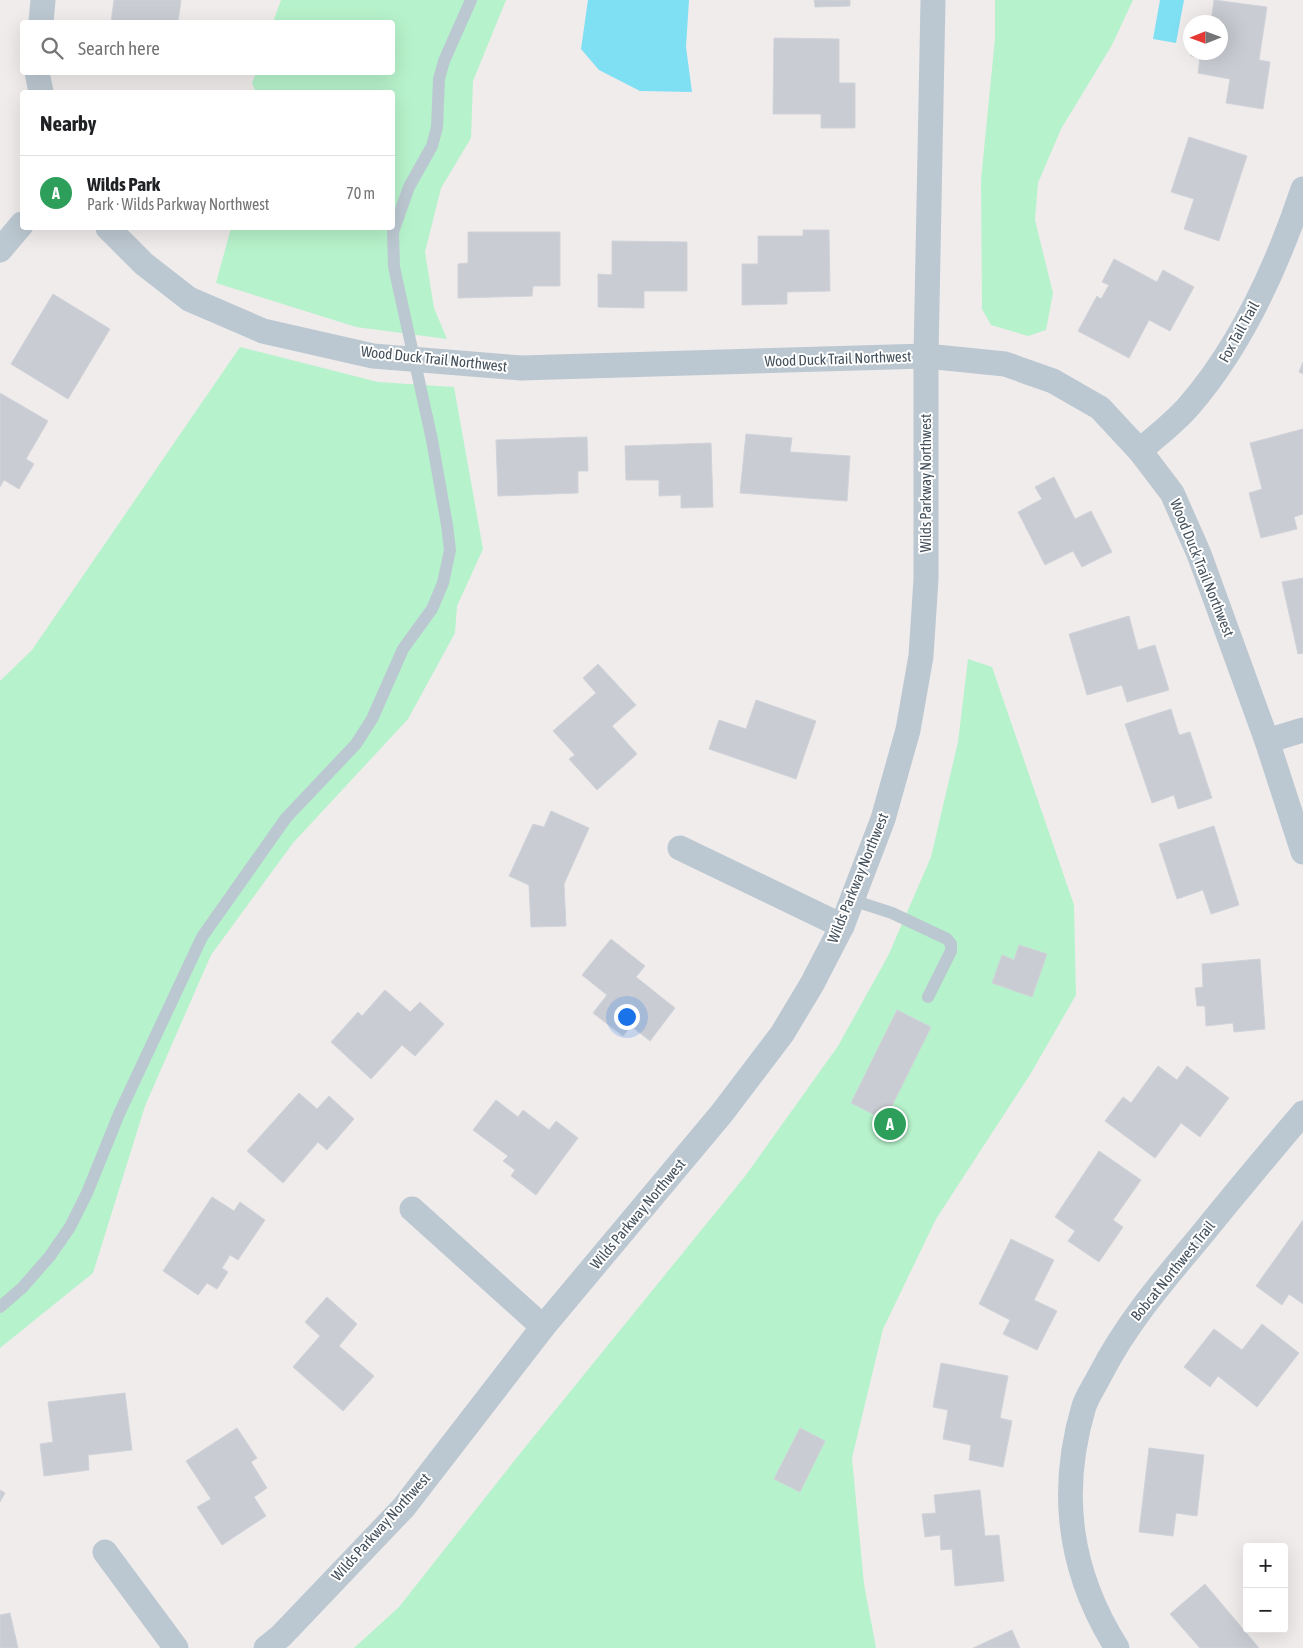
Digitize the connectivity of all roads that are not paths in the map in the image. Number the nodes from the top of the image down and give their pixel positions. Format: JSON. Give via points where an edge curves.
{"nodes":[{"id":1,"x":43,"y":0,"type":"edge"},
{"id":2,"x":471,"y":0,"type":"edge"},
{"id":3,"x":933,"y":0,"type":"edge"},
{"id":4,"x":41,"y":20,"type":"edge"},
{"id":5,"x":38,"y":75,"type":"edge"},
{"id":6,"x":41,"y":90,"type":"edge"},
{"id":7,"x":1303,"y":189,"type":"edge"},
{"id":8,"x":20,"y":226,"type":"edge"},
{"id":9,"x":395,"y":226,"type":"edge"},
{"id":10,"x":110,"y":230,"type":"edge"},
{"id":11,"x":394,"y":230,"type":"edge"},
{"id":12,"x":0,"y":250,"type":"edge"},
{"id":13,"x":926,"y":356,"type":"junction"},
{"id":14,"x":414,"y":361,"type":"junction"},
{"id":15,"x":1140,"y":451,"type":"junction"},
{"id":16,"x":1303,"y":730,"type":"edge"},
{"id":17,"x":1267,"y":741,"type":"junction"},
{"id":18,"x":680,"y":848,"type":"dead end"},
{"id":19,"x":1303,"y":852,"type":"edge"},
{"id":20,"x":852,"y":900,"type":"junction"},
{"id":21,"x":842,"y":926,"type":"junction"},
{"id":22,"x":928,"y":997,"type":"dead end"},
{"id":23,"x":1303,"y":1113,"type":"edge"},
{"id":24,"x":412,"y":1208,"type":"dead end"},
{"id":25,"x":0,"y":1307,"type":"edge"},
{"id":26,"x":543,"y":1327,"type":"junction"},
{"id":27,"x":105,"y":1552,"type":"dead end"},
{"id":28,"x":176,"y":1648,"type":"edge"},
{"id":29,"x":266,"y":1648,"type":"edge"},
{"id":30,"x":1117,"y":1648,"type":"edge"}],
"edges":[{"from":1,"to":4,"type":"street"},
{"from":2,"to":9,"type":"lane","via":[[439,79],[437,127],[432,146],[409,187]]},
{"from":3,"to":13,"type":"street","name":"Wilds Parkway Northwest"},
{"from":5,"to":6,"type":"street"},
{"from":7,"to":15,"type":"street","name":"Fox Tail Trail","via":[[1263,289],[1227,357],[1187,409]]},
{"from":8,"to":12,"type":"street"},
{"from":10,"to":14,"type":"street","name":"Wood Duck Trail Northwest","via":[[144,264],[189,299],[254,327],[373,356]]},
{"from":11,"to":14,"type":"lane","via":[[394,267]]},
{"from":13,"to":14,"type":"street","name":"Wood Duck Trail Northwest","via":[[521,368]]},
{"from":13,"to":15,"type":"street","name":"Wood Duck Trail Northwest","via":[[1004,364],[1053,381],[1100,408]]},
{"from":13,"to":20,"type":"street","name":"Wilds Parkway Northwest","via":[[926,579],[921,656],[908,730],[896,774],[883,819]]},
{"from":14,"to":25,"type":"lane","via":[[432,440],[450,550],[448,567],[432,609],[403,649],[375,712],[356,744],[286,818],[202,937],[70,1227],[44,1263]]},
{"from":15,"to":17,"type":"street","name":"Wood Duck Trail Northwest","via":[[1172,493],[1199,554]]},
{"from":16,"to":17,"type":"street"},
{"from":17,"to":19,"type":"street","name":"Wood Duck Trail Northwest"},
{"from":18,"to":21,"type":"street"},
{"from":20,"to":21,"type":"street","name":"Wilds Parkway Northwest"},
{"from":20,"to":22,"type":"lane","via":[[892,913],[947,939],[951,944],[951,951]]},
{"from":21,"to":26,"type":"street","name":"Wilds Parkway Northwest","via":[[782,1034],[722,1113]]},
{"from":23,"to":30,"type":"street","name":"Bobcat Northwest Trail","via":[[1143,1304],[1085,1404],[1072,1463],[1072,1520],[1078,1564],[1098,1617]]},
{"from":24,"to":26,"type":"street"},
{"from":26,"to":29,"type":"street","name":"Wilds Parkway Northwest","via":[[404,1507]]},
{"from":27,"to":28,"type":"street"}]}
